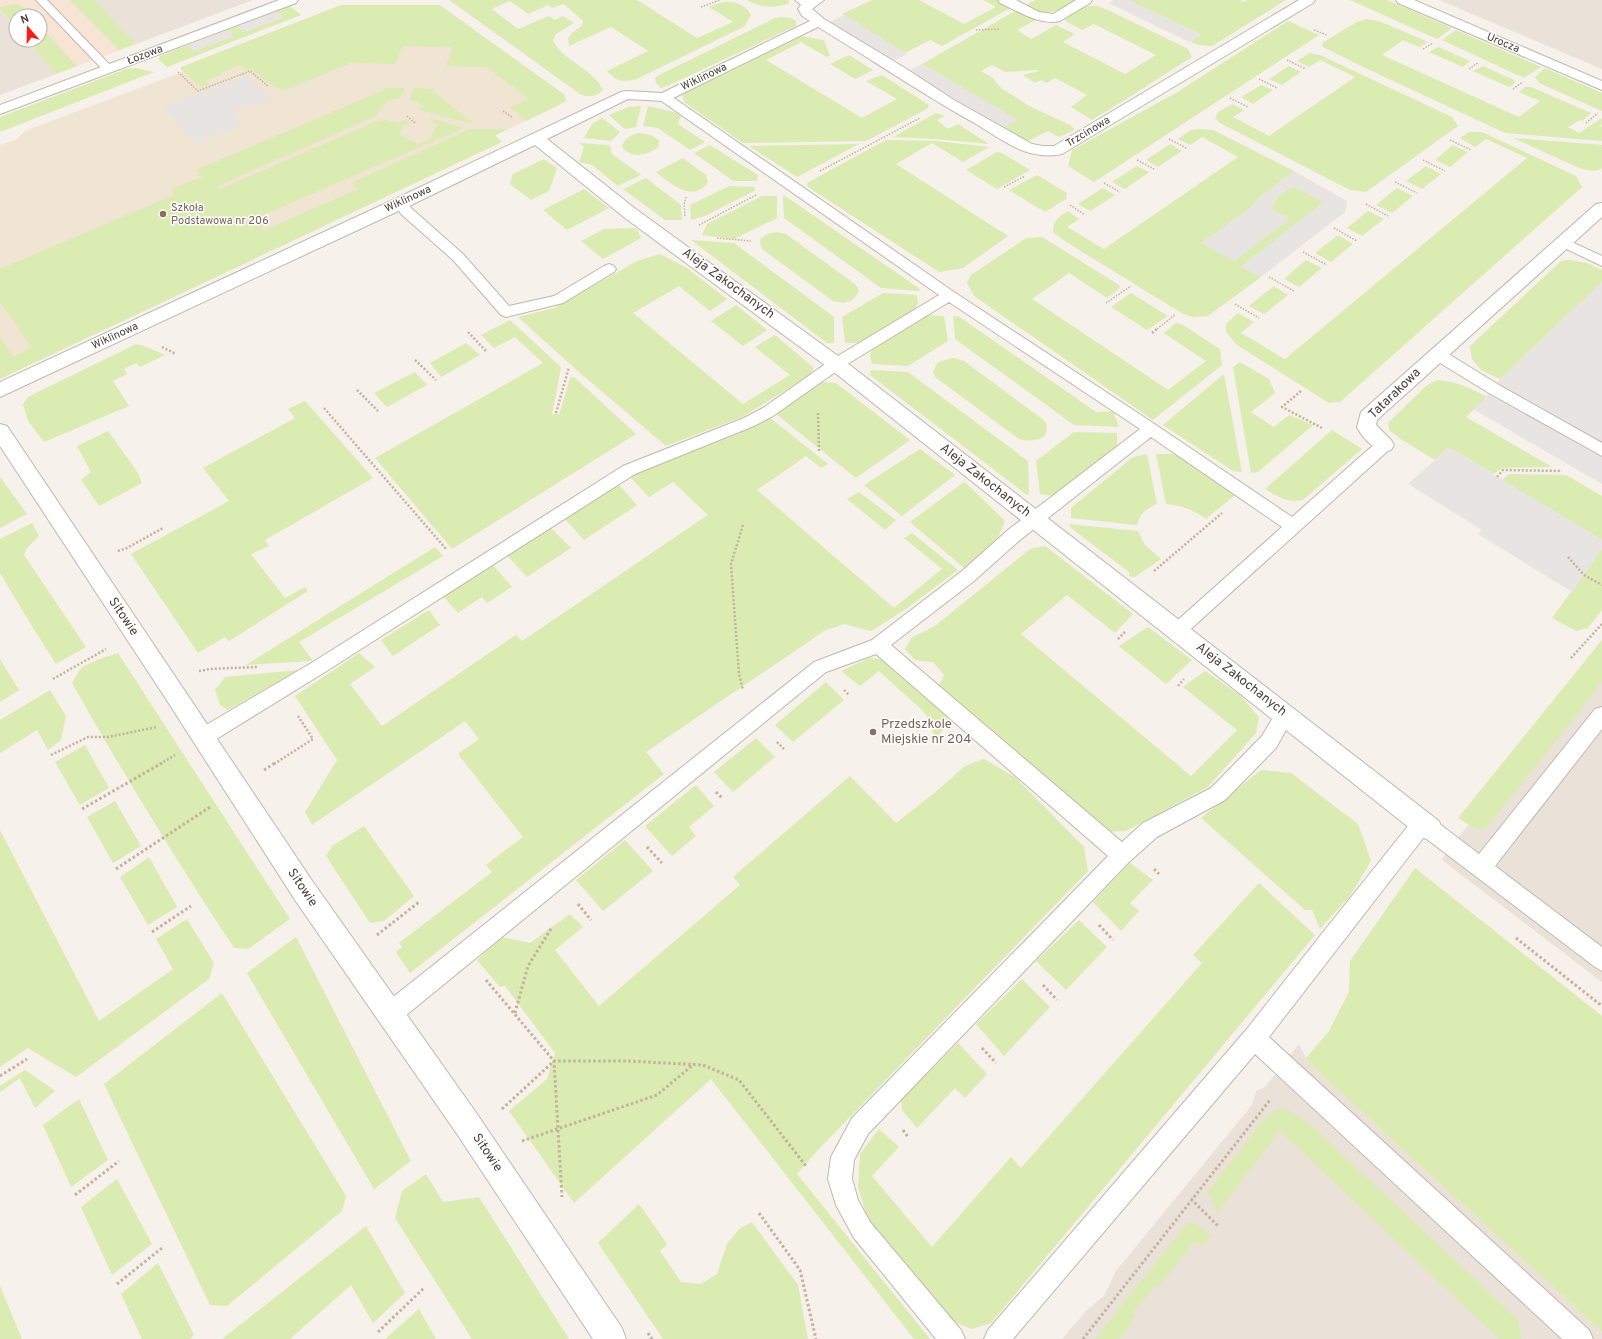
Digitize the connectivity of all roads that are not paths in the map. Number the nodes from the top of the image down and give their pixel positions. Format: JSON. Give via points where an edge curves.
{"nodes":[{"id":1,"x":41,"y":0,"type":"edge"},
{"id":2,"x":291,"y":0,"type":"edge"},
{"id":3,"x":1005,"y":0,"type":"edge"},
{"id":4,"x":1085,"y":0,"type":"edge"},
{"id":5,"x":1308,"y":0,"type":"edge"},
{"id":6,"x":1403,"y":0,"type":"edge"},
{"id":7,"x":808,"y":3,"type":"edge"},
{"id":8,"x":818,"y":22,"type":"junction"},
{"id":9,"x":108,"y":69,"type":"junction"},
{"id":10,"x":1602,"y":86,"type":"edge"},
{"id":11,"x":664,"y":97,"type":"junction"},
{"id":12,"x":0,"y":110,"type":"edge"},
{"id":13,"x":536,"y":138,"type":"junction"},
{"id":14,"x":401,"y":202,"type":"junction"},
{"id":15,"x":1602,"y":208,"type":"edge"},
{"id":16,"x":1563,"y":242,"type":"junction"},
{"id":17,"x":1602,"y":262,"type":"edge"},
{"id":18,"x":609,"y":269,"type":"dead end"},
{"id":19,"x":949,"y":295,"type":"junction"},
{"id":20,"x":1437,"y":354,"type":"junction"},
{"id":21,"x":836,"y":364,"type":"junction"},
{"id":22,"x":0,"y":390,"type":"edge"},
{"id":23,"x":1151,"y":430,"type":"junction"},
{"id":24,"x":0,"y":431,"type":"edge"},
{"id":25,"x":1384,"y":445,"type":"joint"},
{"id":26,"x":1602,"y":450,"type":"edge"},
{"id":27,"x":1035,"y":520,"type":"junction"},
{"id":28,"x":1294,"y":527,"type":"junction"},
{"id":29,"x":1177,"y":631,"type":"junction"},
{"id":30,"x":878,"y":645,"type":"junction"},
{"id":31,"x":1285,"y":715,"type":"junction"},
{"id":32,"x":1602,"y":715,"type":"edge"},
{"id":33,"x":197,"y":728,"type":"junction"},
{"id":34,"x":1427,"y":826,"type":"junction"},
{"id":35,"x":1122,"y":855,"type":"junction"},
{"id":36,"x":1481,"y":868,"type":"junction"},
{"id":37,"x":1602,"y":960,"type":"edge"},
{"id":38,"x":391,"y":1013,"type":"junction"},
{"id":39,"x":1254,"y":1038,"type":"junction"},
{"id":40,"x":611,"y":1339,"type":"edge"},
{"id":41,"x":952,"y":1339,"type":"edge"},
{"id":42,"x":997,"y":1339,"type":"edge"},
{"id":43,"x":1580,"y":1339,"type":"edge"}],
"edges":[{"from":1,"to":9,"type":"lane"},
{"from":2,"to":9,"type":"street","name":"Łozowa"},
{"from":3,"to":4,"type":"street","via":[[1036,15],[1055,18]]},
{"from":5,"to":8,"type":"street","name":"Trzcinowa","via":[[1057,151],[1027,147],[949,103]]},
{"from":6,"to":10,"type":"street","name":"Urocza"},
{"from":7,"to":8,"type":"street","name":"Trzcinowa","via":[[807,13]]},
{"from":8,"to":11,"type":"street","name":"Wiklinowa"},
{"from":9,"to":12,"type":"street","name":"Łozowa"},
{"from":11,"to":13,"type":"street","name":"Wiklinowa","via":[[626,95]]},
{"from":11,"to":19,"type":"lane"},
{"from":13,"to":14,"type":"street","name":"Wiklinowa"},
{"from":13,"to":21,"type":"street","name":"Aleja Zakochanych","via":[[631,214]]},
{"from":14,"to":18,"type":"lane","via":[[406,211],[458,257],[506,312],[558,300]]},
{"from":14,"to":22,"type":"street","name":"Wiklinowa"},
{"from":15,"to":16,"type":"street","name":"Tatarakowa"},
{"from":16,"to":17,"type":"lane"},
{"from":16,"to":20,"type":"street","name":"Tatarakowa"},
{"from":19,"to":21,"type":"lane"},
{"from":19,"to":23,"type":"lane"},
{"from":20,"to":25,"type":"street","name":"Tatarakowa","via":[[1368,417],[1366,427]]},
{"from":20,"to":26,"type":"lane"},
{"from":21,"to":27,"type":"street","name":"Aleja Zakochanych"},
{"from":21,"to":33,"type":"lane","via":[[768,412],[749,422],[629,470],[282,690]]},
{"from":23,"to":27,"type":"lane"},
{"from":23,"to":28,"type":"lane"},
{"from":24,"to":33,"type":"street","name":"Sitowie"},
{"from":25,"to":28,"type":"lane","name":"Tatarakowa"},
{"from":27,"to":29,"type":"street","name":"Aleja Zakochanych"},
{"from":27,"to":30,"type":"lane","via":[[968,576]]},
{"from":28,"to":29,"type":"lane","name":"Tatarakowa"},
{"from":29,"to":31,"type":"street","name":"Aleja Zakochanych"},
{"from":30,"to":35,"type":"lane"},
{"from":30,"to":38,"type":"lane","via":[[824,665]]},
{"from":31,"to":34,"type":"street","name":"Aleja Zakochanych"},
{"from":31,"to":35,"type":"lane","via":[[1269,742],[1218,794],[1150,830]]},
{"from":32,"to":36,"type":"lane"},
{"from":33,"to":38,"type":"street","name":"Sitowie","via":[[316,909]]},
{"from":34,"to":36,"type":"lane"},
{"from":34,"to":39,"type":"lane","via":[[1331,938]]},
{"from":35,"to":41,"type":"lane","via":[[860,1126],[844,1157],[840,1179],[848,1205],[862,1230]]},
{"from":36,"to":37,"type":"lane"},
{"from":38,"to":40,"type":"street","name":"Sitowie"},
{"from":39,"to":42,"type":"lane"},
{"from":39,"to":43,"type":"lane"}]}
